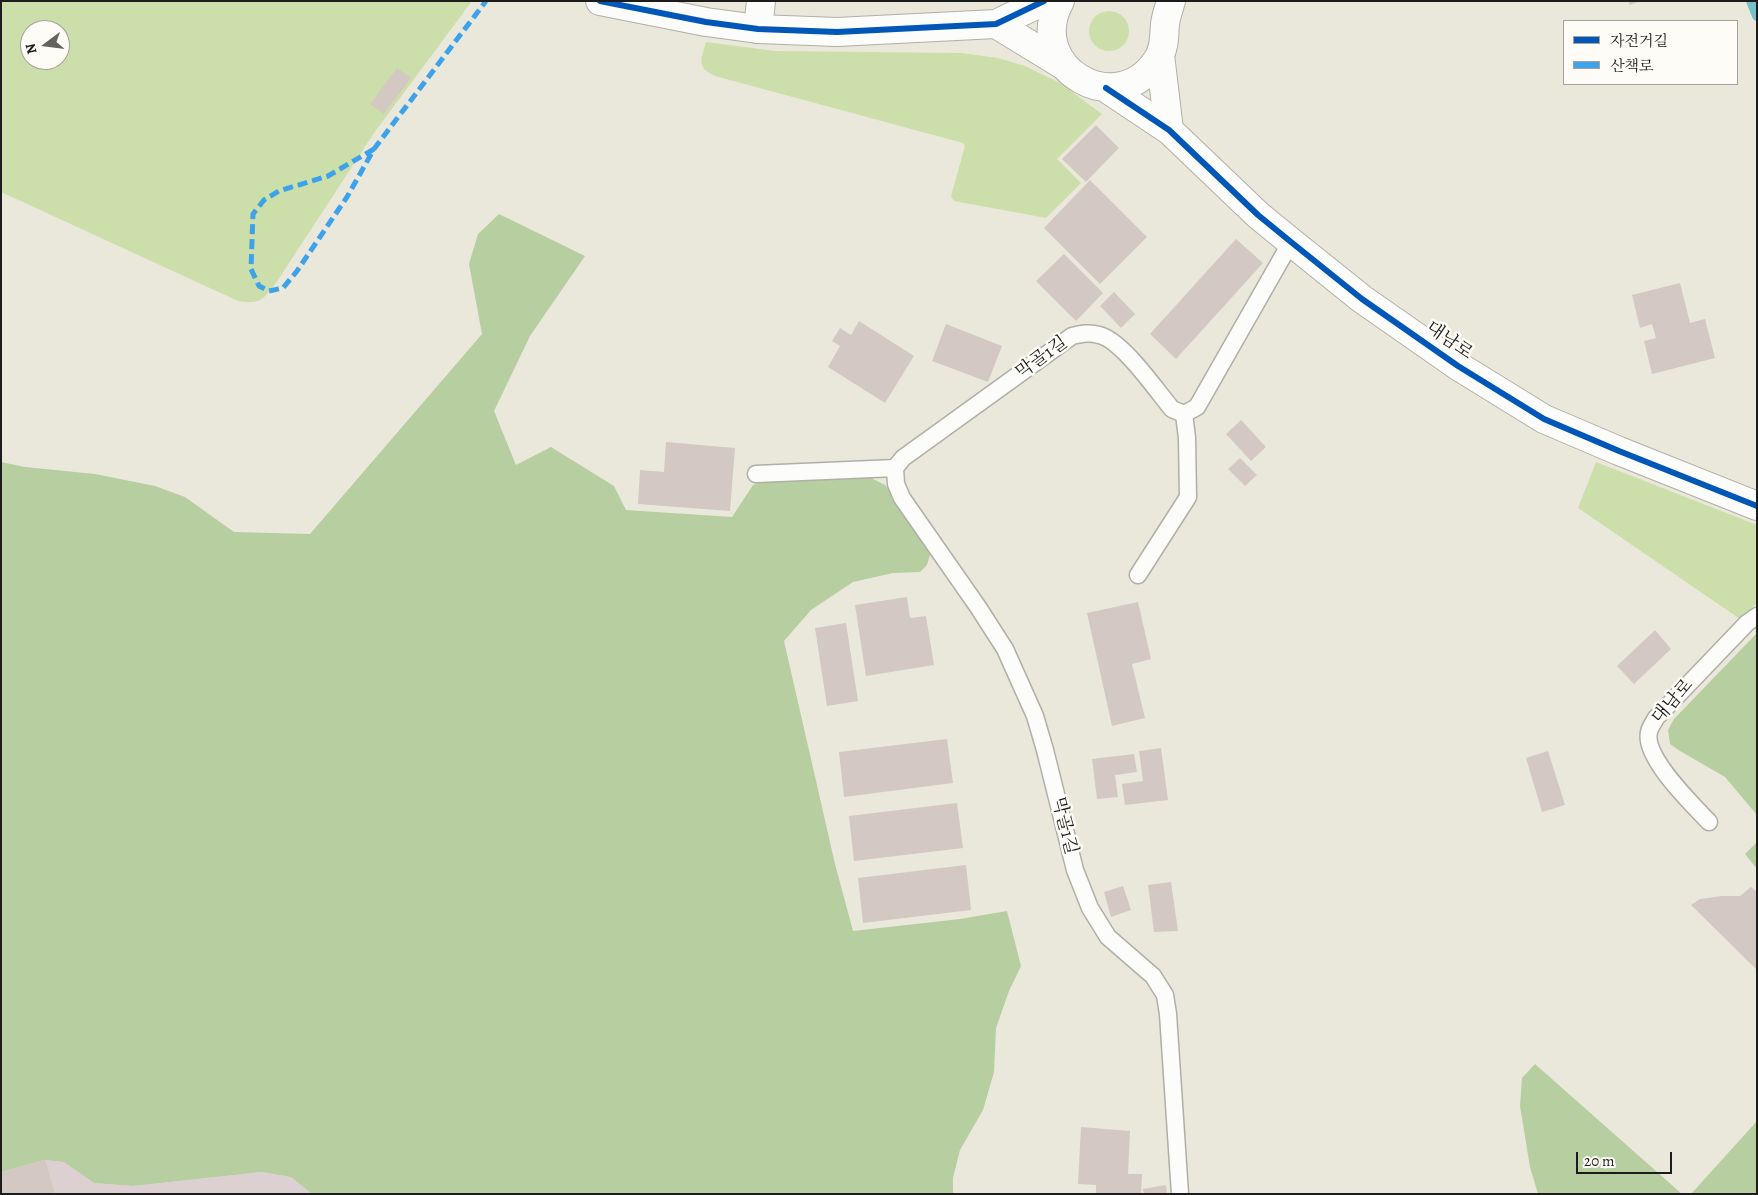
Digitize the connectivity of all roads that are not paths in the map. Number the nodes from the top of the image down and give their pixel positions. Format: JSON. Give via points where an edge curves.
{"nodes":[{"id":1,"x":600,"y":1,"type":"edge"},
{"id":2,"x":761,"y":1,"type":"edge"},
{"id":3,"x":1044,"y":1,"type":"edge"},
{"id":4,"x":1060,"y":1,"type":"edge"},
{"id":5,"x":1164,"y":8,"type":"edge"},
{"id":6,"x":996,"y":24,"type":"junction"},
{"id":7,"x":758,"y":29,"type":"junction"},
{"id":8,"x":1160,"y":55,"type":"junction"},
{"id":9,"x":1063,"y":65,"type":"junction"},
{"id":10,"x":1106,"y":88,"type":"junction"},
{"id":11,"x":1169,"y":130,"type":"junction"},
{"id":12,"x":1291,"y":242,"type":"junction"},
{"id":13,"x":1184,"y":414,"type":"junction"},
{"id":14,"x":895,"y":468,"type":"junction"},
{"id":15,"x":756,"y":474,"type":"dead end"},
{"id":16,"x":1757,"y":506,"type":"edge"},
{"id":17,"x":1138,"y":574,"type":"dead end"},
{"id":18,"x":1757,"y":616,"type":"edge"},
{"id":19,"x":1708,"y":822,"type":"dead end"},
{"id":20,"x":1180,"y":1194,"type":"edge"}],
"edges":[{"from":1,"to":7,"type":"street"},
{"from":2,"to":7,"type":"street"},
{"from":3,"to":6,"type":"street"},
{"from":4,"to":9,"type":"street","via":[[1053,18],[1052,35],[1055,51]]},
{"from":5,"to":8,"type":"street","via":[[1165,39]]},
{"from":6,"to":7,"type":"street","via":[[837,32]]},
{"from":6,"to":9,"type":"street"},
{"from":8,"to":10,"type":"street","via":[[1138,80]]},
{"from":8,"to":11,"type":"street"},
{"from":9,"to":10,"type":"street","via":[[1075,77]]},
{"from":10,"to":11,"type":"street","name":"대남로"},
{"from":11,"to":12,"type":"street","name":"대남로"},
{"from":12,"to":13,"type":"lane","via":[[1197,407]]},
{"from":12,"to":16,"type":"street","name":"대남로","via":[[1450,361],[1544,419]]},
{"from":13,"to":14,"type":"lane","name":"막골1길","via":[[1172,409],[1121,348],[1101,335],[1085,333],[1072,336],[903,458]]},
{"from":13,"to":17,"type":"lane","via":[[1188,497]]},
{"from":14,"to":15,"type":"lane"},
{"from":14,"to":20,"type":"lane","name":"막골1길","via":[[896,484],[902,498],[1005,649],[1023,687],[1045,750],[1075,870],[1090,908],[1108,937],[1153,976],[1165,995]]},
{"from":18,"to":19,"type":"lane","name":"대남로","via":[[1656,718],[1649,732],[1649,745],[1656,761]]}]}
